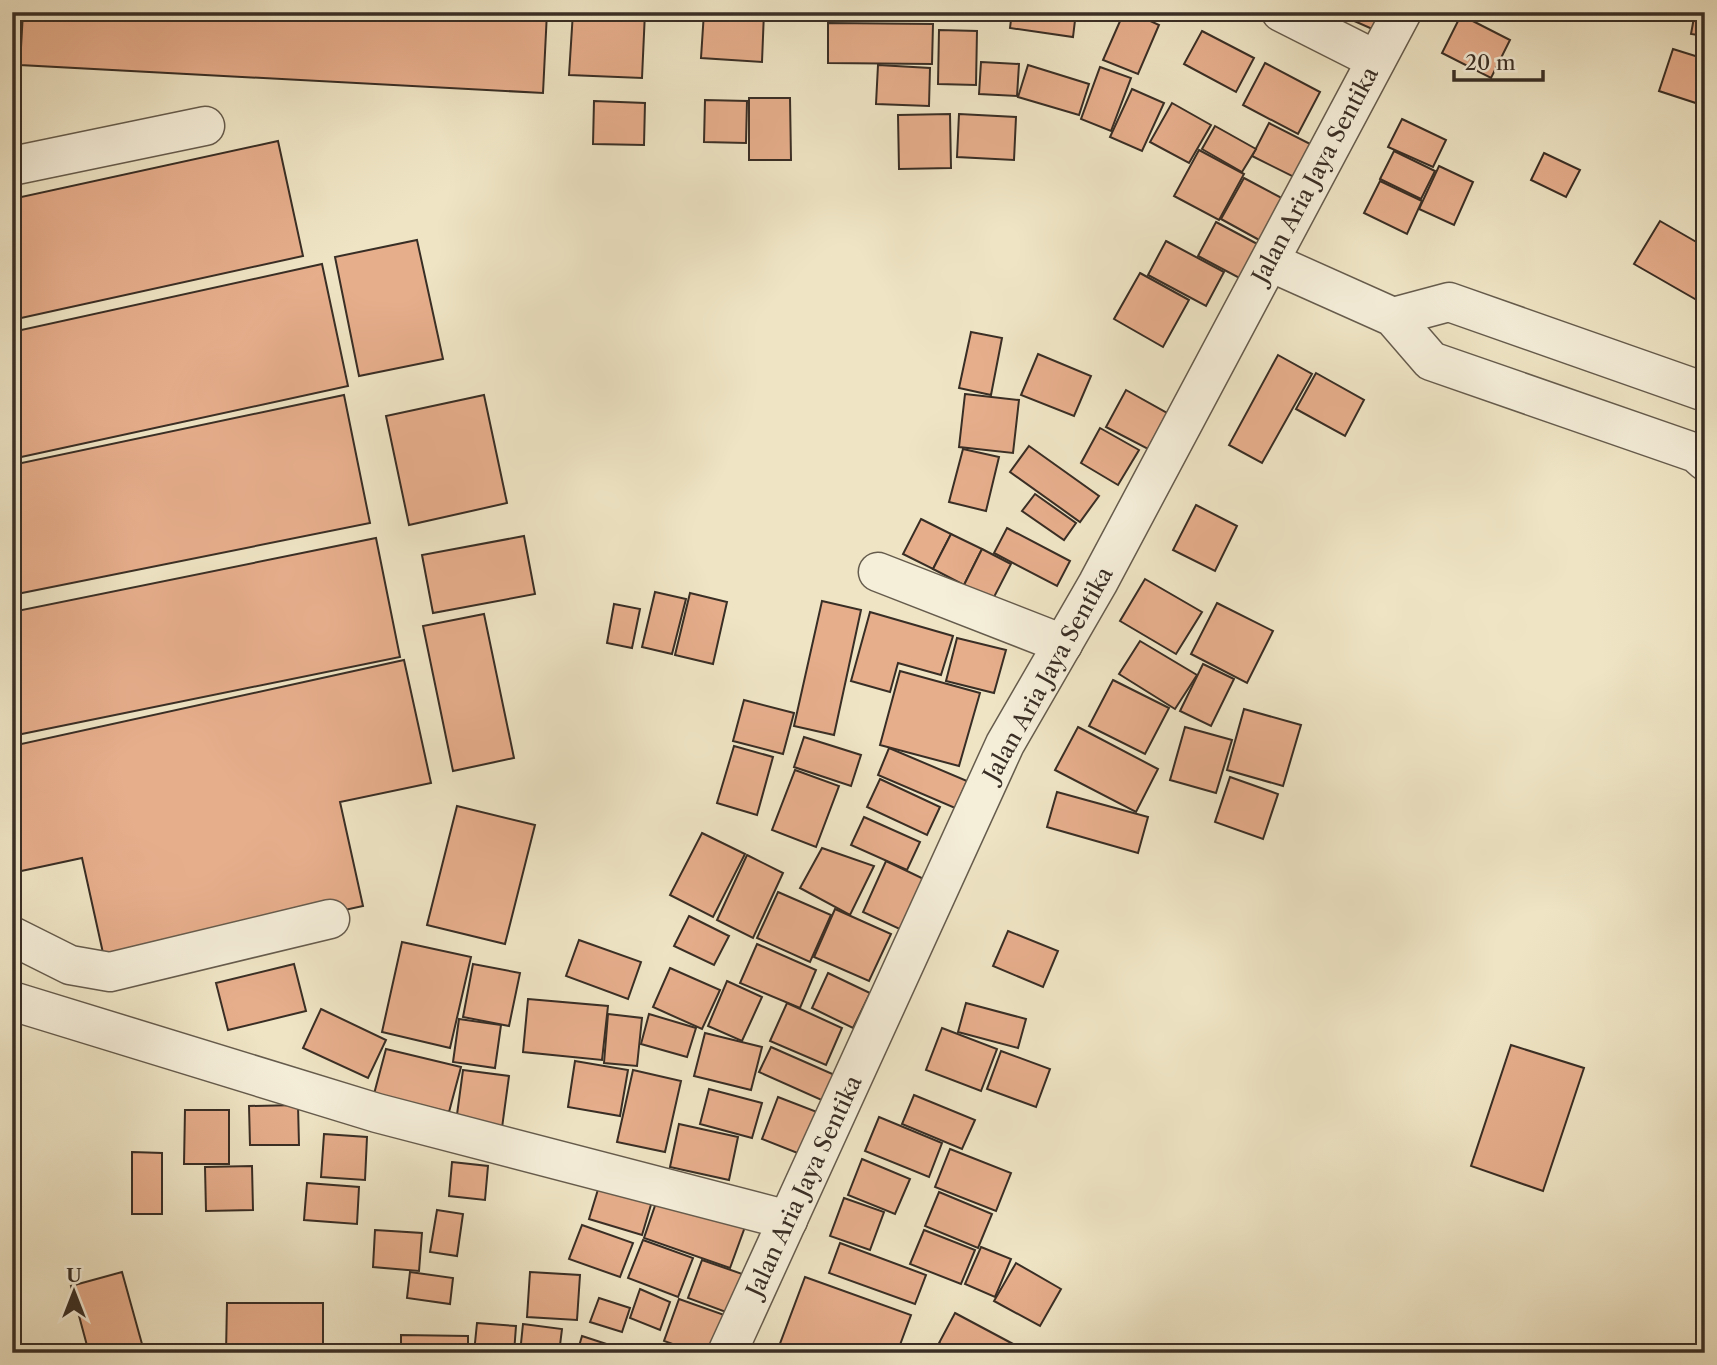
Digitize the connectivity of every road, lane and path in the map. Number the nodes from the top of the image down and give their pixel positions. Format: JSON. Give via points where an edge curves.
{"nodes":[{"id":1,"x":1281,"y":12,"type":"edge"},
{"id":2,"x":1312,"y":12,"type":"edge"},
{"id":3,"x":1388,"y":38,"type":"edge"},
{"id":4,"x":205,"y":126,"type":"dead end"},
{"id":5,"x":12,"y":166,"type":"edge"},
{"id":6,"x":1270,"y":262,"type":"junction"},
{"id":7,"x":1393,"y":317,"type":"junction"},
{"id":8,"x":1705,"y":393,"type":"edge"},
{"id":9,"x":1705,"y":461,"type":"edge"},
{"id":10,"x":877,"y":572,"type":"dead end"},
{"id":11,"x":1063,"y":644,"type":"junction"},
{"id":12,"x":330,"y":919,"type":"dead end"},
{"id":13,"x":12,"y":936,"type":"edge"},
{"id":14,"x":12,"y":1001,"type":"edge"},
{"id":15,"x":788,"y":1220,"type":"junction"},
{"id":16,"x":727,"y":1353,"type":"edge"}],
"edges":[{"from":1,"to":3,"type":"street"},
{"from":2,"to":3,"type":"street"},
{"from":3,"to":6,"type":"street","name":"Jalan Aria Jaya Sentika"},
{"from":4,"to":5,"type":"street"},
{"from":6,"to":7,"type":"street"},
{"from":6,"to":11,"type":"street","name":"Jalan Aria Jaya Sentika"},
{"from":7,"to":8,"type":"street","via":[[1449,302]]},
{"from":7,"to":9,"type":"street","via":[[1431,361],[1696,453]]},
{"from":10,"to":11,"type":"street"},
{"from":11,"to":15,"type":"street","name":"Jalan Aria Jaya Sentika","via":[[1005,744]]},
{"from":12,"to":13,"type":"street","via":[[110,972],[70,965]]},
{"from":14,"to":15,"type":"street","via":[[377,1113]]},
{"from":15,"to":16,"type":"street","name":"Jalan Aria Jaya Sentika"}]}
